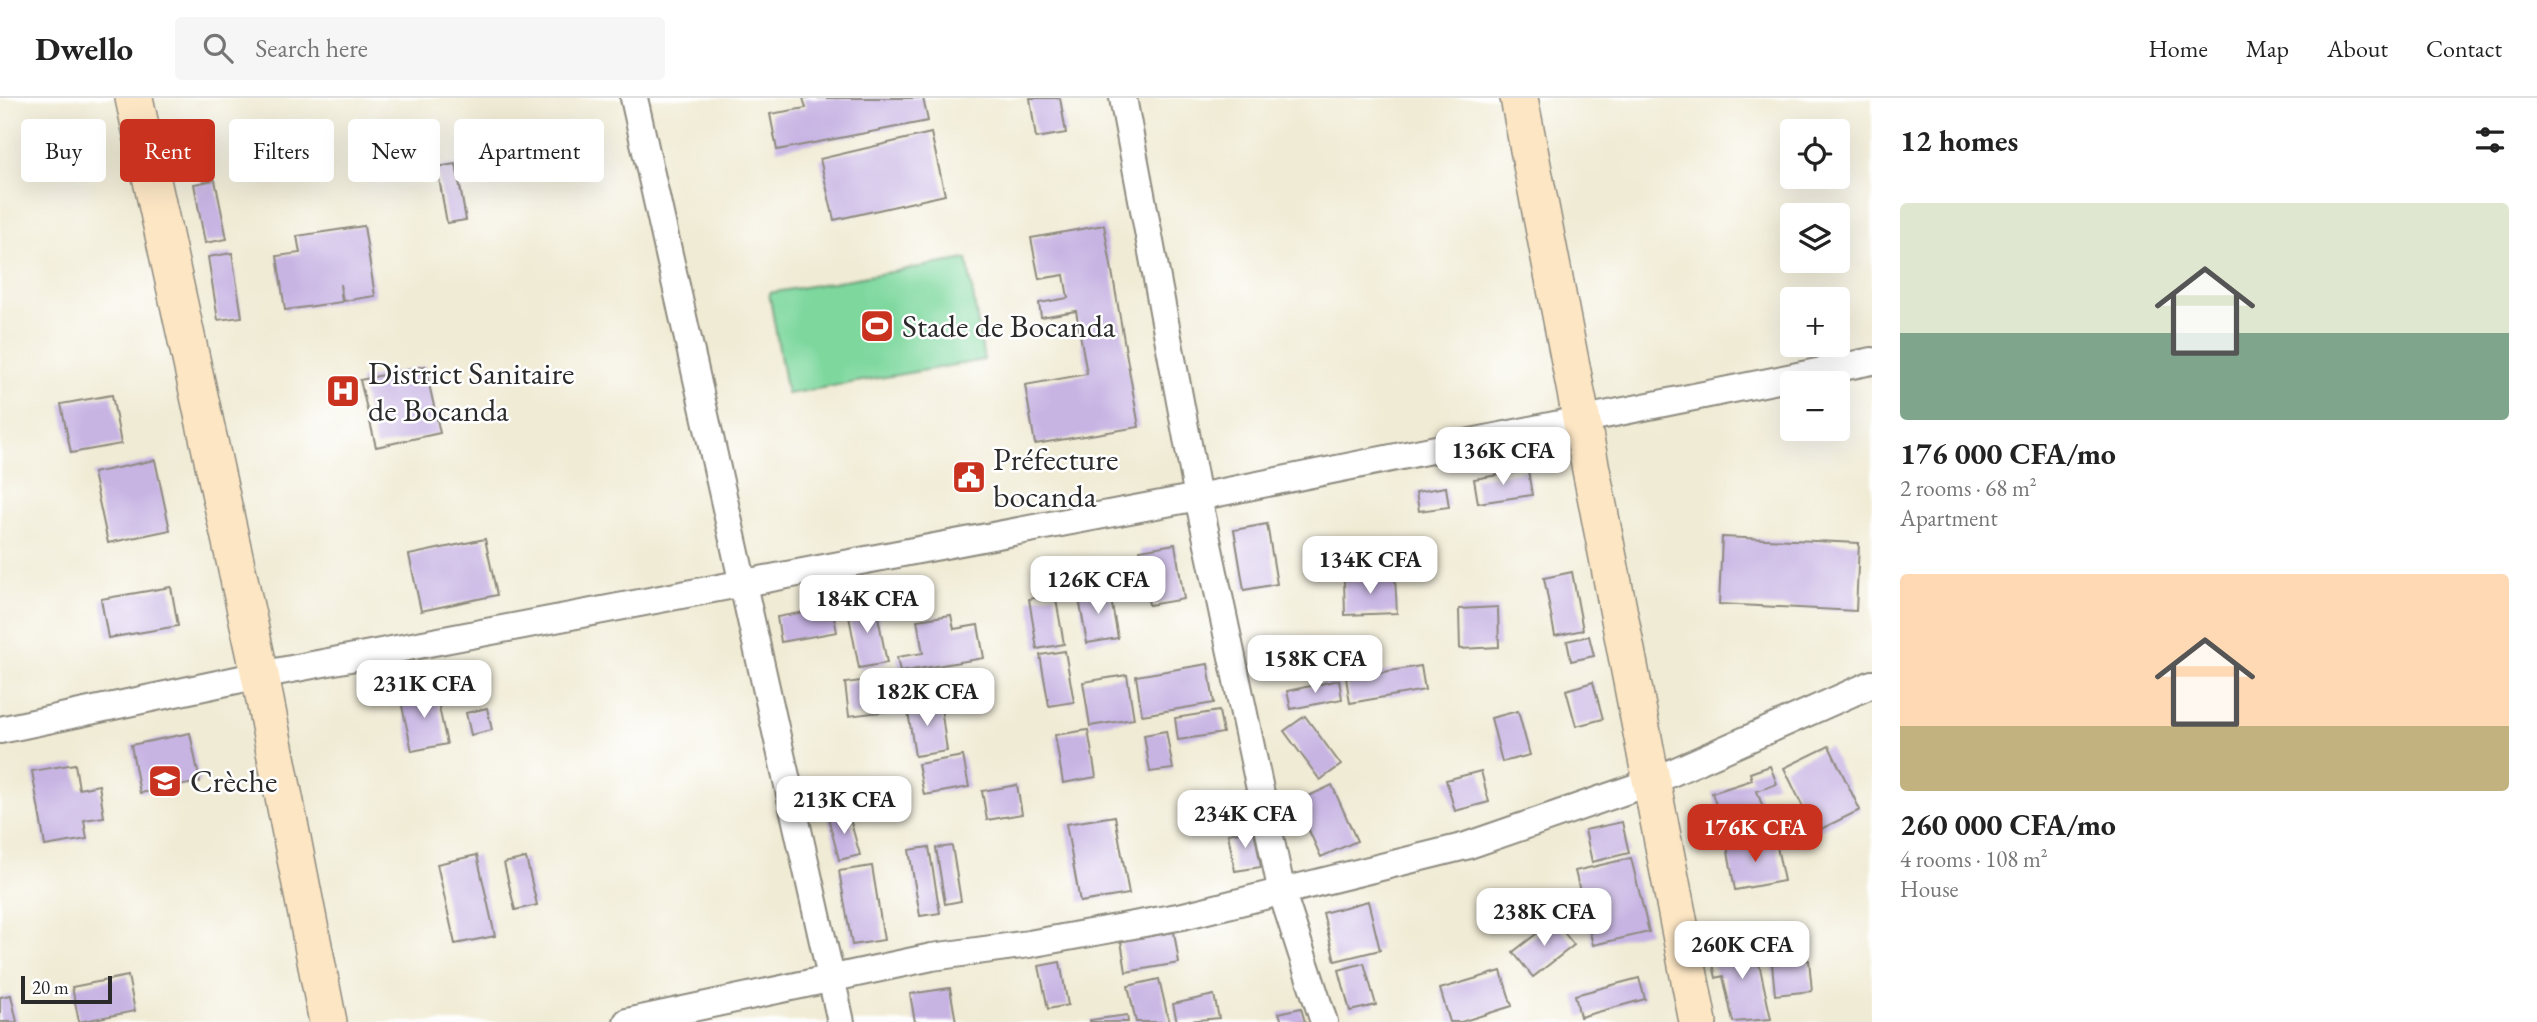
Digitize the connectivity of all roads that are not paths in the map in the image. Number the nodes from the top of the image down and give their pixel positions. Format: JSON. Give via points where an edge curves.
{"nodes":[{"id":1,"x":134,"y":98,"type":"edge"},
{"id":2,"x":634,"y":98,"type":"edge"},
{"id":3,"x":1123,"y":98,"type":"edge"},
{"id":4,"x":1519,"y":98,"type":"edge"},
{"id":5,"x":1872,"y":361,"type":"edge"},
{"id":6,"x":1581,"y":419,"type":"junction"},
{"id":7,"x":1198,"y":497,"type":"junction"},
{"id":8,"x":740,"y":584,"type":"junction"},
{"id":9,"x":260,"y":675,"type":"junction"},
{"id":10,"x":1872,"y":684,"type":"edge"},
{"id":11,"x":0,"y":730,"type":"edge"},
{"id":12,"x":1651,"y":782,"type":"junction"},
{"id":13,"x":1282,"y":893,"type":"junction"},
{"id":14,"x":830,"y":979,"type":"junction"},
{"id":15,"x":328,"y":1022,"type":"edge"},
{"id":16,"x":627,"y":1022,"type":"edge"},
{"id":17,"x":841,"y":1022,"type":"edge"},
{"id":18,"x":1324,"y":1022,"type":"edge"},
{"id":19,"x":1698,"y":1022,"type":"edge"}],
"edges":[{"from":1,"to":9,"type":"street"},
{"from":2,"to":8,"type":"street"},
{"from":3,"to":7,"type":"street"},
{"from":4,"to":6,"type":"street"},
{"from":5,"to":6,"type":"street"},
{"from":6,"to":7,"type":"street"},
{"from":6,"to":12,"type":"street"},
{"from":7,"to":8,"type":"street"},
{"from":7,"to":13,"type":"street"},
{"from":8,"to":9,"type":"street"},
{"from":8,"to":14,"type":"street"},
{"from":9,"to":11,"type":"street"},
{"from":9,"to":15,"type":"street"},
{"from":10,"to":12,"type":"street"},
{"from":12,"to":13,"type":"street","via":[[1466,846]]},
{"from":12,"to":19,"type":"street"},
{"from":13,"to":14,"type":"street","via":[[1183,916],[932,957]]},
{"from":13,"to":18,"type":"street"},
{"from":14,"to":16,"type":"street"},
{"from":14,"to":17,"type":"street"}]}
